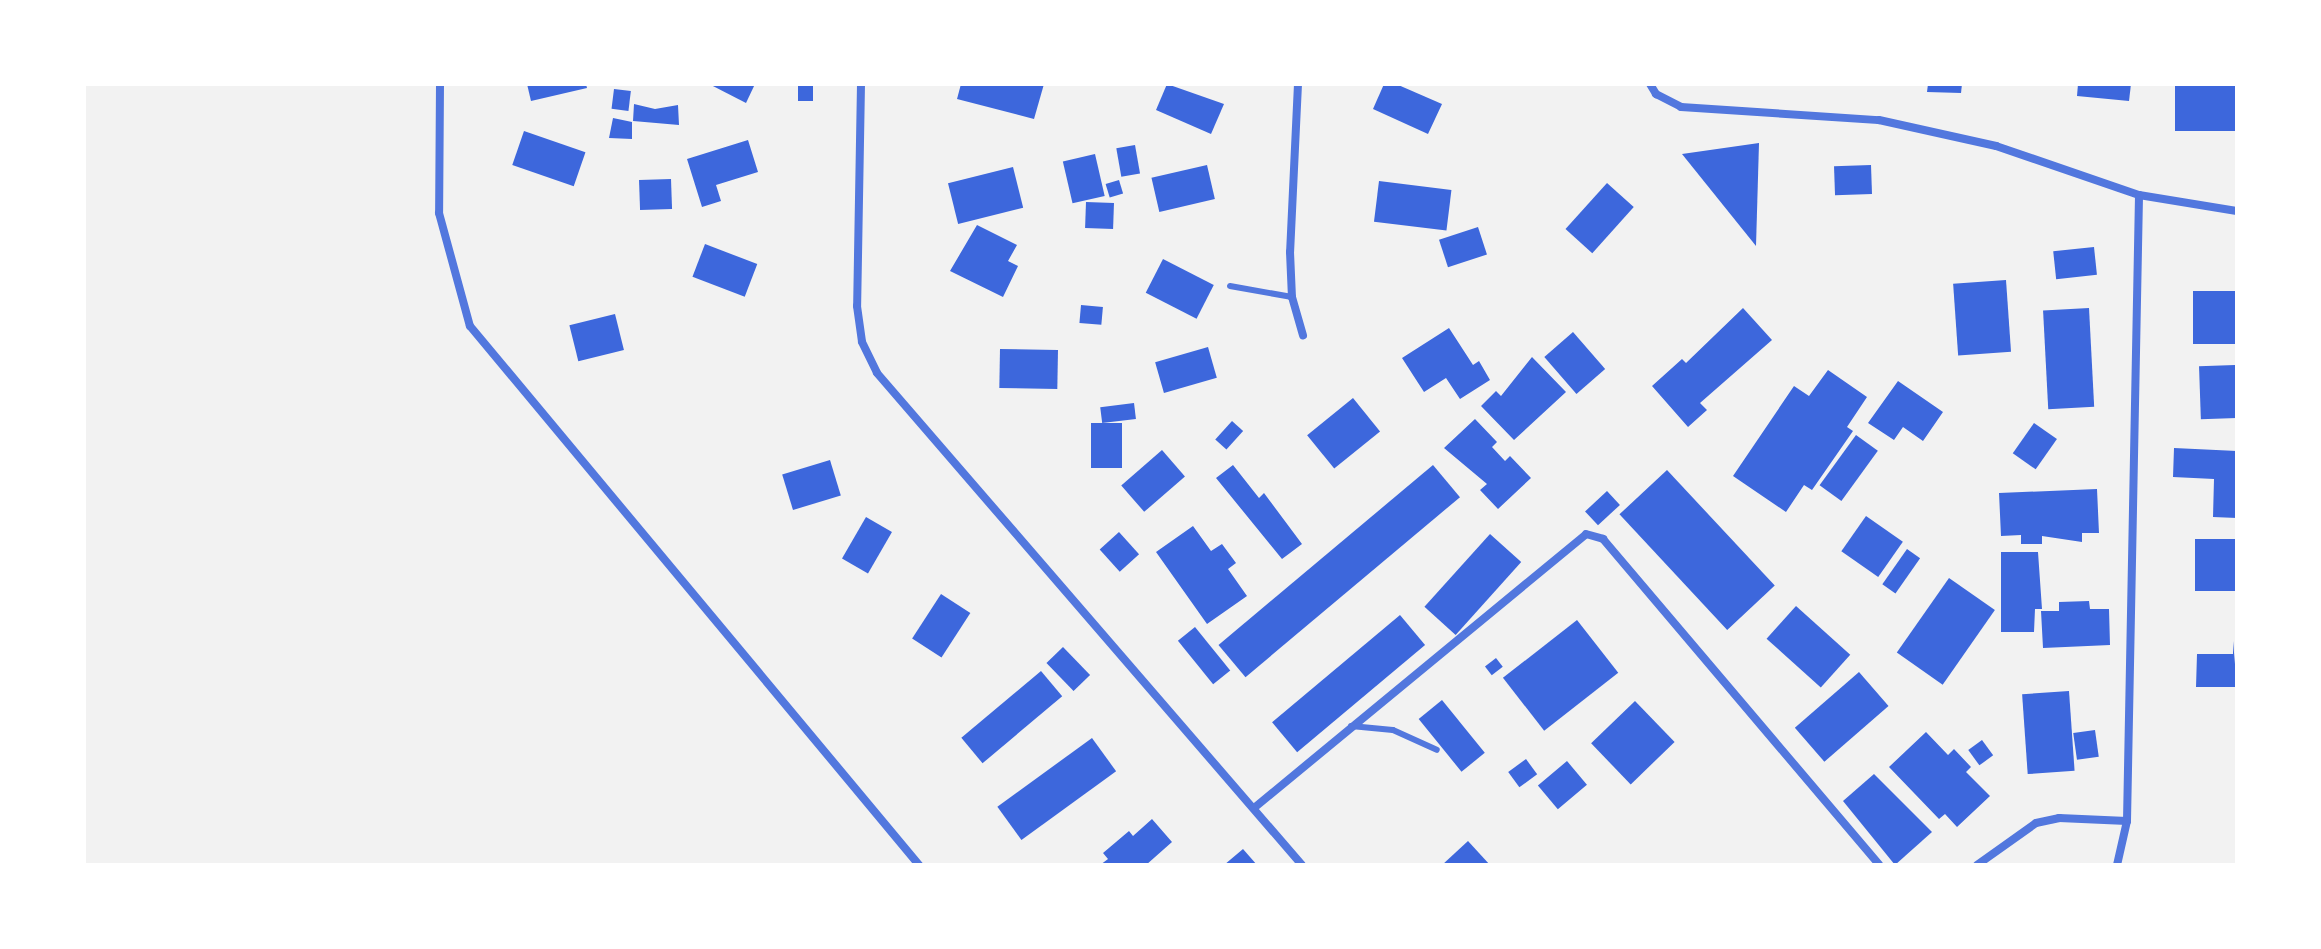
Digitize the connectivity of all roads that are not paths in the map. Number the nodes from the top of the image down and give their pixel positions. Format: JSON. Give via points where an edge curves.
{"nodes":[{"id":1,"x":440,"y":84,"type":"edge"},
{"id":2,"x":861,"y":84,"type":"edge"},
{"id":3,"x":1298,"y":84,"type":"edge"},
{"id":4,"x":1650,"y":84,"type":"edge"},
{"id":5,"x":2139,"y":195,"type":"junction"},
{"id":6,"x":2237,"y":211,"type":"edge"},
{"id":7,"x":1230,"y":286,"type":"dead end"},
{"id":8,"x":1292,"y":297,"type":"junction"},
{"id":9,"x":1303,"y":335,"type":"dead end"},
{"id":10,"x":1351,"y":726,"type":"junction"},
{"id":11,"x":1437,"y":750,"type":"dead end"},
{"id":12,"x":1254,"y":808,"type":"junction"},
{"id":13,"x":2127,"y":821,"type":"junction"},
{"id":14,"x":919,"y":865,"type":"edge"},
{"id":15,"x":1302,"y":865,"type":"edge"},
{"id":16,"x":1879,"y":865,"type":"edge"},
{"id":17,"x":1977,"y":865,"type":"edge"},
{"id":18,"x":2117,"y":865,"type":"edge"}],
"edges":[{"from":1,"to":14,"type":"street","via":[[439,213],[470,326]]},
{"from":2,"to":12,"type":"street","via":[[857,306],[862,342],[877,373]]},
{"from":3,"to":8,"type":"street"},
{"from":4,"to":5,"type":"street","via":[[1656,94],[1681,107],[1879,120],[1945,133]]},
{"from":5,"to":6,"type":"street"},
{"from":5,"to":13,"type":"street"},
{"from":7,"to":8,"type":"lane"},
{"from":8,"to":9,"type":"street"},
{"from":10,"to":11,"type":"lane","via":[[1393,730]]},
{"from":10,"to":12,"type":"street"},
{"from":10,"to":16,"type":"street","via":[[1577,538],[1596,535],[1744,700]]},
{"from":12,"to":15,"type":"street"},
{"from":13,"to":17,"type":"street","via":[[2059,818],[2036,823]]},
{"from":13,"to":18,"type":"street"}]}
